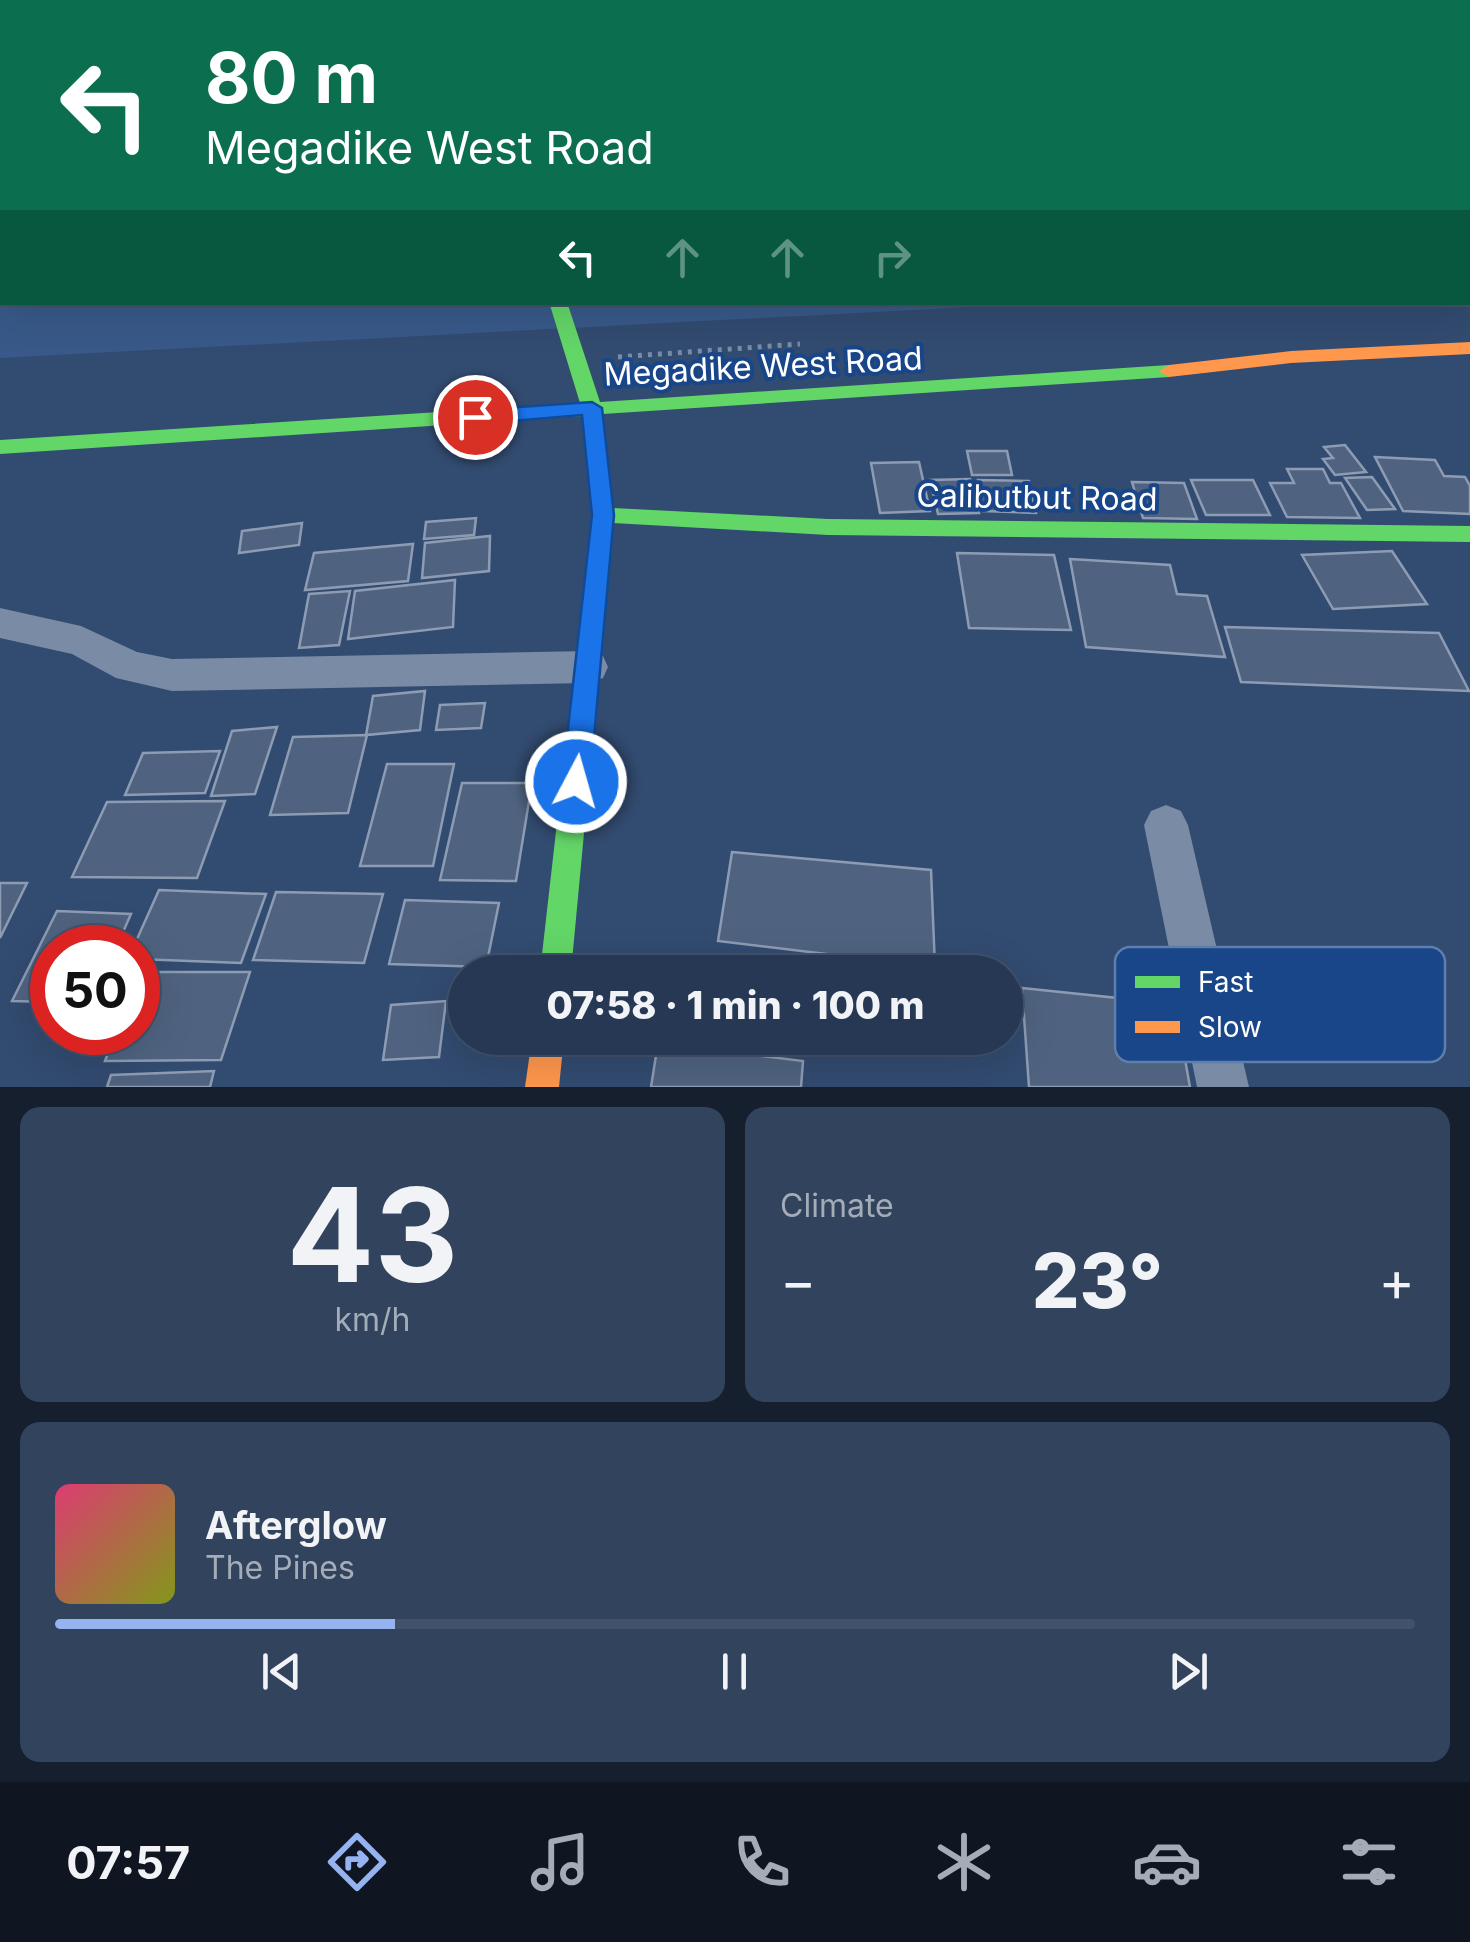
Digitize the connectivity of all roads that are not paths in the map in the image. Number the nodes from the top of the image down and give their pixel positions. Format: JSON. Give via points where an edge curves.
{"nodes":[{"id":1,"x":559,"y":305,"type":"edge"},
{"id":2,"x":1470,"y":348,"type":"edge"},
{"id":3,"x":592,"y":408,"type":"junction"},
{"id":4,"x":0,"y":447,"type":"edge"},
{"id":5,"x":603,"y":515,"type":"junction"},
{"id":6,"x":1470,"y":534,"type":"edge"},
{"id":7,"x":0,"y":623,"type":"edge"},
{"id":8,"x":589,"y":667,"type":"junction"},
{"id":9,"x":1166,"y":825,"type":"dead end"},
{"id":10,"x":1193,"y":947,"type":"edge"},
{"id":11,"x":557,"y":955,"type":"edge"},
{"id":12,"x":546,"y":1055,"type":"edge"},
{"id":13,"x":1218,"y":1062,"type":"edge"},
{"id":14,"x":542,"y":1087,"type":"edge"},
{"id":15,"x":1223,"y":1087,"type":"edge"}],
"edges":[{"from":1,"to":3,"type":"street"},
{"from":2,"to":3,"type":"street","name":"Megadike West Road"},
{"from":3,"to":4,"type":"street","name":"Megadike West Road"},
{"from":3,"to":5,"type":"street"},
{"from":5,"to":6,"type":"street","name":"Calibutbut Road","via":[[828,527]]},
{"from":5,"to":8,"type":"street"},
{"from":7,"to":8,"type":"street","via":[[81,641],[130,667],[172,675]]},
{"from":8,"to":11,"type":"street"},
{"from":9,"to":10,"type":"street"},
{"from":12,"to":14,"type":"street"},
{"from":13,"to":15,"type":"street"}]}
